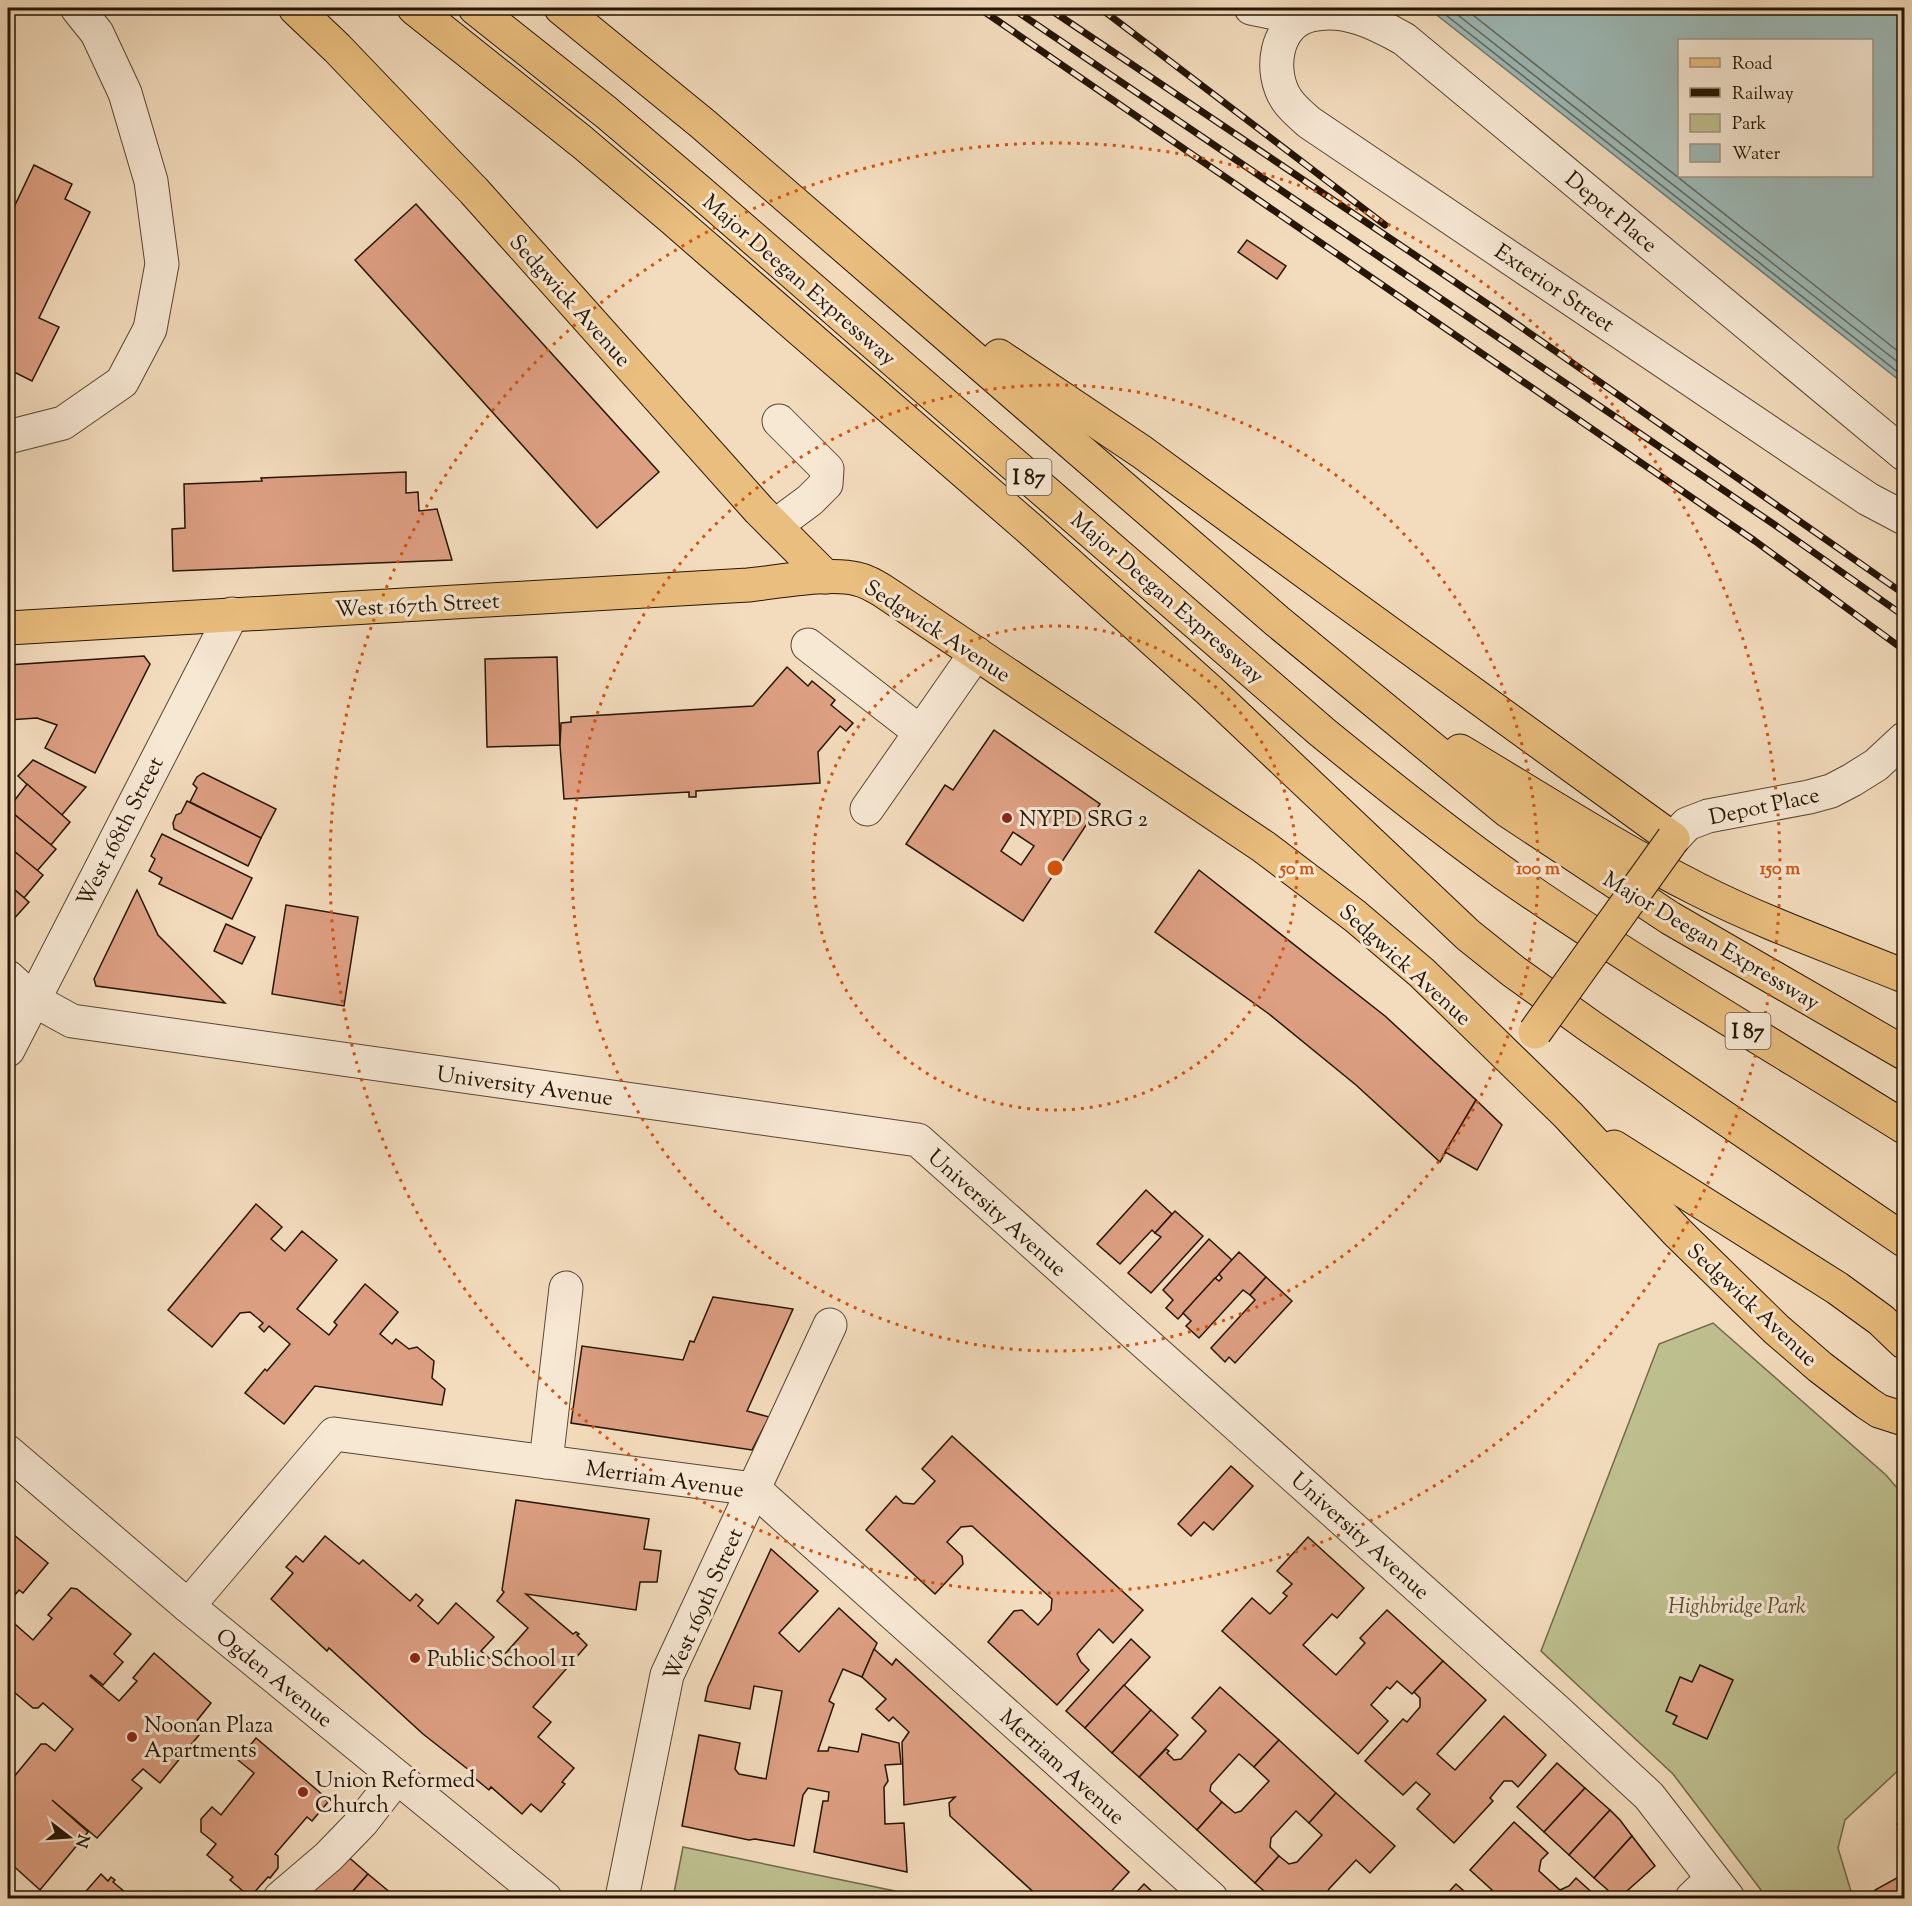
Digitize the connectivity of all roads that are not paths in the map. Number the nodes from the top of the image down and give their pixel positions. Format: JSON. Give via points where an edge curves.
{"nodes":[{"id":1,"x":77,"y":8,"type":"edge"},
{"id":2,"x":295,"y":8,"type":"edge"},
{"id":3,"x":414,"y":8,"type":"edge"},
{"id":4,"x":475,"y":8,"type":"edge"},
{"id":5,"x":561,"y":8,"type":"edge"},
{"id":6,"x":1251,"y":8,"type":"edge"},
{"id":7,"x":1300,"y":18,"type":"junction"},
{"id":8,"x":879,"y":276,"type":"junction"},
{"id":9,"x":779,"y":421,"type":"dead end"},
{"id":10,"x":8,"y":437,"type":"edge"},
{"id":11,"x":1905,"y":454,"type":"edge"},
{"id":12,"x":1905,"y":518,"type":"edge"},
{"id":13,"x":775,"y":525,"type":"junction"},
{"id":14,"x":826,"y":578,"type":"junction"},
{"id":15,"x":232,"y":614,"type":"junction"},
{"id":16,"x":8,"y":628,"type":"edge"},
{"id":17,"x":808,"y":645,"type":"dead end"},
{"id":18,"x":976,"y":653,"type":"junction"},
{"id":19,"x":1370,"y":698,"type":"junction"},
{"id":20,"x":920,"y":732,"type":"junction"},
{"id":21,"x":1905,"y":739,"type":"edge"},
{"id":22,"x":867,"y":809,"type":"dead end"},
{"id":23,"x":1673,"y":838,"type":"junction"},
{"id":24,"x":1905,"y":976,"type":"edge"},
{"id":25,"x":8,"y":977,"type":"edge"},
{"id":26,"x":32,"y":999,"type":"junction"},
{"id":27,"x":8,"y":1050,"type":"edge"},
{"id":28,"x":1905,"y":1053,"type":"edge"},
{"id":29,"x":1513,"y":1063,"type":"junction"},
{"id":30,"x":1568,"y":1115,"type":"junction"},
{"id":31,"x":1905,"y":1127,"type":"edge"},
{"id":32,"x":1905,"y":1240,"type":"edge"},
{"id":33,"x":566,"y":1288,"type":"dead end"},
{"id":34,"x":830,"y":1325,"type":"dead end"},
{"id":35,"x":1905,"y":1342,"type":"edge"},
{"id":36,"x":1905,"y":1419,"type":"edge"},
{"id":37,"x":8,"y":1452,"type":"edge"},
{"id":38,"x":546,"y":1462,"type":"junction"},
{"id":39,"x":754,"y":1489,"type":"junction"},
{"id":40,"x":188,"y":1605,"type":"junction"},
{"id":41,"x":397,"y":1777,"type":"junction"},
{"id":42,"x":1710,"y":1892,"type":"edge"},
{"id":43,"x":280,"y":1899,"type":"edge"},
{"id":44,"x":545,"y":1899,"type":"edge"},
{"id":45,"x":622,"y":1899,"type":"edge"},
{"id":46,"x":1211,"y":1899,"type":"edge"}],
"edges":[{"from":1,"to":10,"type":"street","via":[[97,33],[125,93],[151,181],[162,264],[150,329],[122,382],[63,423]]},
{"from":2,"to":13,"type":"main road","name":"Sedgwick Avenue","via":[[474,191]]},
{"from":3,"to":32,"type":"main road","via":[[573,135],[1030,529],[1210,691],[1468,935],[1591,1027]]},
{"from":4,"to":31,"type":"main road","name":"Major Deegan Expressway","number":"I 87","via":[[607,113],[1322,732],[1414,806],[1602,939]]},
{"from":5,"to":8,"type":"main road","name":"Major Deegan Expressway","number":"I 87"},
{"from":6,"to":7,"type":"street"},
{"from":7,"to":11,"type":"street","name":"Depot Place","via":[[1329,12],[1348,15],[1366,19],[1404,39]]},
{"from":7,"to":12,"type":"street","name":"Exterior Street","via":[[1282,38],[1277,66],[1286,99],[1310,123],[1868,499]]},
{"from":8,"to":19,"type":"main road","name":"Major Deegan Expressway","number":"I 87"},
{"from":8,"to":23,"type":"main road","via":[[1142,452]]},
{"from":9,"to":13,"type":"street","via":[[827,469],[826,484]]},
{"from":13,"to":14,"type":"main road","name":"Sedgwick Avenue"},
{"from":14,"to":15,"type":"main road","name":"West 167th Street"},
{"from":14,"to":18,"type":"main road","name":"Sedgwick Avenue","via":[[867,582]]},
{"from":15,"to":16,"type":"main road","name":"West 167th Street"},
{"from":15,"to":26,"type":"street","name":"West 168th Street"},
{"from":17,"to":20,"type":"street"},
{"from":18,"to":20,"type":"street"},
{"from":18,"to":29,"type":"main road","name":"Sedgwick Avenue","via":[[1311,881],[1422,973]]},
{"from":19,"to":24,"type":"main road","via":[[1698,890]]},
{"from":19,"to":28,"type":"main road","name":"Major Deegan Expressway","number":"I 87","via":[[1508,812],[1564,850],[1719,947]]},
{"from":20,"to":22,"type":"street"},
{"from":21,"to":23,"type":"street","name":"Depot Place","via":[[1876,765],[1830,791],[1708,816],[1687,824]]},
{"from":23,"to":29,"type":"main road","name":"Depot Place","bridge":true},
{"from":25,"to":26,"type":"street","name":"University Avenue"},
{"from":26,"to":27,"type":"street","name":"West 168th Street"},
{"from":26,"to":42,"type":"street","name":"University Avenue","via":[[72,1021],[918,1140],[1649,1796]]},
{"from":29,"to":30,"type":"main road","name":"Sedgwick Avenue"},
{"from":30,"to":35,"type":"main road","name":"Sedgwick Avenue","via":[[1626,1156],[1837,1288]]},
{"from":30,"to":36,"type":"main road","name":"Sedgwick Avenue","via":[[1677,1232],[1776,1329],[1867,1403]]},
{"from":33,"to":38,"type":"street"},
{"from":34,"to":39,"type":"street","name":"West 169th Street"},
{"from":37,"to":40,"type":"street","name":"Ogden Avenue"},
{"from":38,"to":39,"type":"street","name":"Merriam Avenue"},
{"from":38,"to":40,"type":"street","name":"Merriam Avenue","via":[[334,1434]]},
{"from":39,"to":45,"type":"street","name":"West 169th Street","via":[[667,1675]]},
{"from":39,"to":46,"type":"street","name":"Merriam Avenue"},
{"from":40,"to":41,"type":"street","name":"Ogden Avenue"},
{"from":41,"to":43,"type":"street","via":[[355,1829]]},
{"from":41,"to":44,"type":"street","name":"Ogden Avenue"}]}
